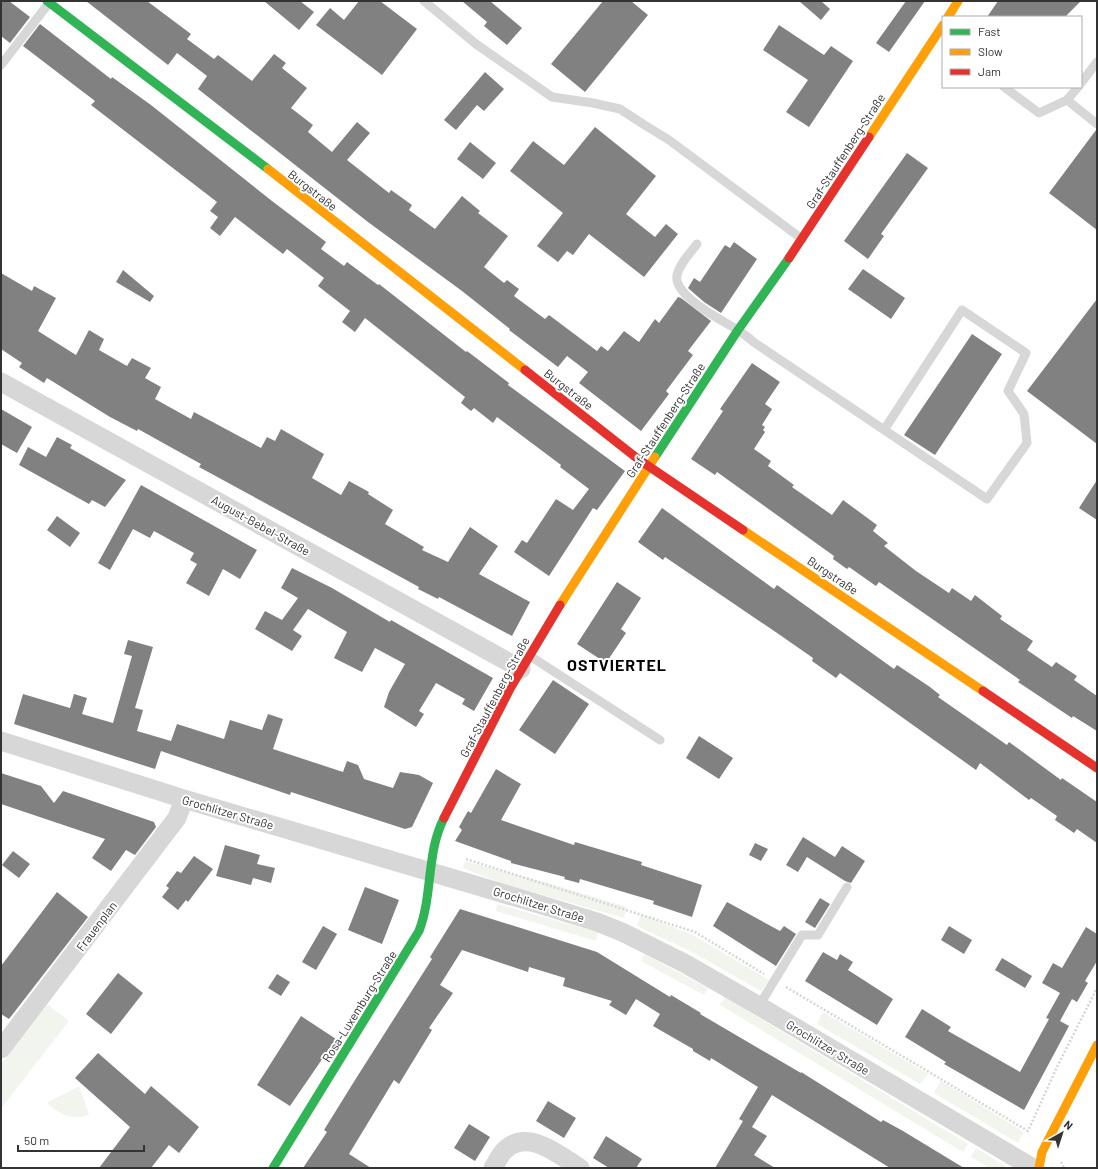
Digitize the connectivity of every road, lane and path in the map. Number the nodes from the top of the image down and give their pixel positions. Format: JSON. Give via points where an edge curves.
{"nodes":[{"id":1,"x":424,"y":1,"type":"edge"},
{"id":2,"x":958,"y":1,"type":"edge"},
{"id":3,"x":48,"y":2,"type":"edge"},
{"id":4,"x":949,"y":16,"type":"edge"},
{"id":5,"x":942,"y":27,"type":"edge"},
{"id":6,"x":934,"y":39,"type":"junction"},
{"id":7,"x":942,"y":44,"type":"edge"},
{"id":8,"x":1097,"y":62,"type":"edge"},
{"id":9,"x":1,"y":65,"type":"edge"},
{"id":10,"x":1082,"y":82,"type":"edge"},
{"id":11,"x":1005,"y":88,"type":"edge"},
{"id":12,"x":1077,"y":88,"type":"edge"},
{"id":13,"x":1067,"y":100,"type":"junction"},
{"id":14,"x":1097,"y":124,"type":"edge"},
{"id":15,"x":802,"y":240,"type":"junction"},
{"id":16,"x":697,"y":244,"type":"dead end"},
{"id":17,"x":738,"y":330,"type":"junction"},
{"id":18,"x":1,"y":382,"type":"edge"},
{"id":19,"x":884,"y":430,"type":"junction"},
{"id":20,"x":649,"y":466,"type":"junction"},
{"id":21,"x":525,"y":662,"type":"junction"},
{"id":22,"x":660,"y":740,"type":"dead end"},
{"id":23,"x":1,"y":741,"type":"edge"},
{"id":24,"x":1097,"y":768,"type":"edge"},
{"id":25,"x":184,"y":799,"type":"junction"},
{"id":26,"x":434,"y":845,"type":"joint"},
{"id":27,"x":432,"y":871,"type":"junction"},
{"id":28,"x":847,"y":887,"type":"dead end"},
{"id":29,"x":1097,"y":988,"type":"edge"},
{"id":30,"x":759,"y":1006,"type":"junction"},
{"id":31,"x":841,"y":1020,"type":"dead end"},
{"id":32,"x":1097,"y":1045,"type":"edge"},
{"id":33,"x":1,"y":1049,"type":"edge"},
{"id":34,"x":274,"y":1168,"type":"edge"},
{"id":35,"x":493,"y":1168,"type":"edge"},
{"id":36,"x":580,"y":1168,"type":"edge"},
{"id":37,"x":1032,"y":1168,"type":"edge"},
{"id":38,"x":1039,"y":1168,"type":"edge"}],
"edges":[{"from":1,"to":15,"type":"lane","via":[[476,44],[552,97],[593,102],[620,109],[669,140]]},
{"from":2,"to":4,"type":"street"},
{"from":3,"to":9,"type":"lane"},
{"from":3,"to":20,"type":"street","name":"Burgstraße","via":[[245,151]]},
{"from":5,"to":6,"type":"street","name":"Graf-Stauffenberg-Straße"},
{"from":6,"to":7,"type":"lane"},
{"from":6,"to":15,"type":"street","name":"Graf-Stauffenberg-Straße"},
{"from":8,"to":10,"type":"lane"},
{"from":11,"to":13,"type":"lane","via":[[1039,113]]},
{"from":12,"to":13,"type":"lane"},
{"from":13,"to":14,"type":"lane"},
{"from":15,"to":17,"type":"street","name":"Graf-Stauffenberg-Straße"},
{"from":16,"to":17,"type":"lane","via":[[682,264],[677,280],[688,297]]},
{"from":17,"to":19,"type":"lane"},
{"from":17,"to":20,"type":"street","name":"Graf-Stauffenberg-Straße"},
{"from":18,"to":21,"type":"street","name":"August-Bebel-Straße"},
{"from":19,"to":19,"type":"lane","via":[[987,498],[1027,443],[1024,414],[1008,391],[1026,353],[962,310]]},
{"from":20,"to":21,"type":"street","name":"Graf-Stauffenberg-Straße"},
{"from":20,"to":24,"type":"street","name":"Burgstraße"},
{"from":21,"to":22,"type":"lane"},
{"from":21,"to":26,"type":"street","name":"Graf-Stauffenberg-Straße","via":[[441,824]]},
{"from":23,"to":25,"type":"street","name":"Grochlitzer Straße"},
{"from":25,"to":27,"type":"street","name":"Grochlitzer Straße"},
{"from":25,"to":33,"type":"street","name":"Frauenplan","via":[[177,818]]},
{"from":26,"to":27,"type":"street","name":"Rosa-Luxemburg-Straße"},
{"from":27,"to":30,"type":"street","name":"Grochlitzer Straße","via":[[597,922],[686,964]]},
{"from":27,"to":34,"type":"street","name":"Rosa-Luxemburg-Straße","via":[[427,910],[419,931]]},
{"from":28,"to":30,"type":"lane","via":[[818,935],[802,935]]},
{"from":29,"to":31,"type":"path","via":[[1028,1131]]},
{"from":30,"to":37,"type":"street","name":"Grochlitzer Straße"},
{"from":32,"to":38,"type":"street","via":[[1042,1152]]},
{"from":35,"to":36,"type":"street","via":[[504,1151],[515,1144],[529,1141],[544,1145]]}]}
